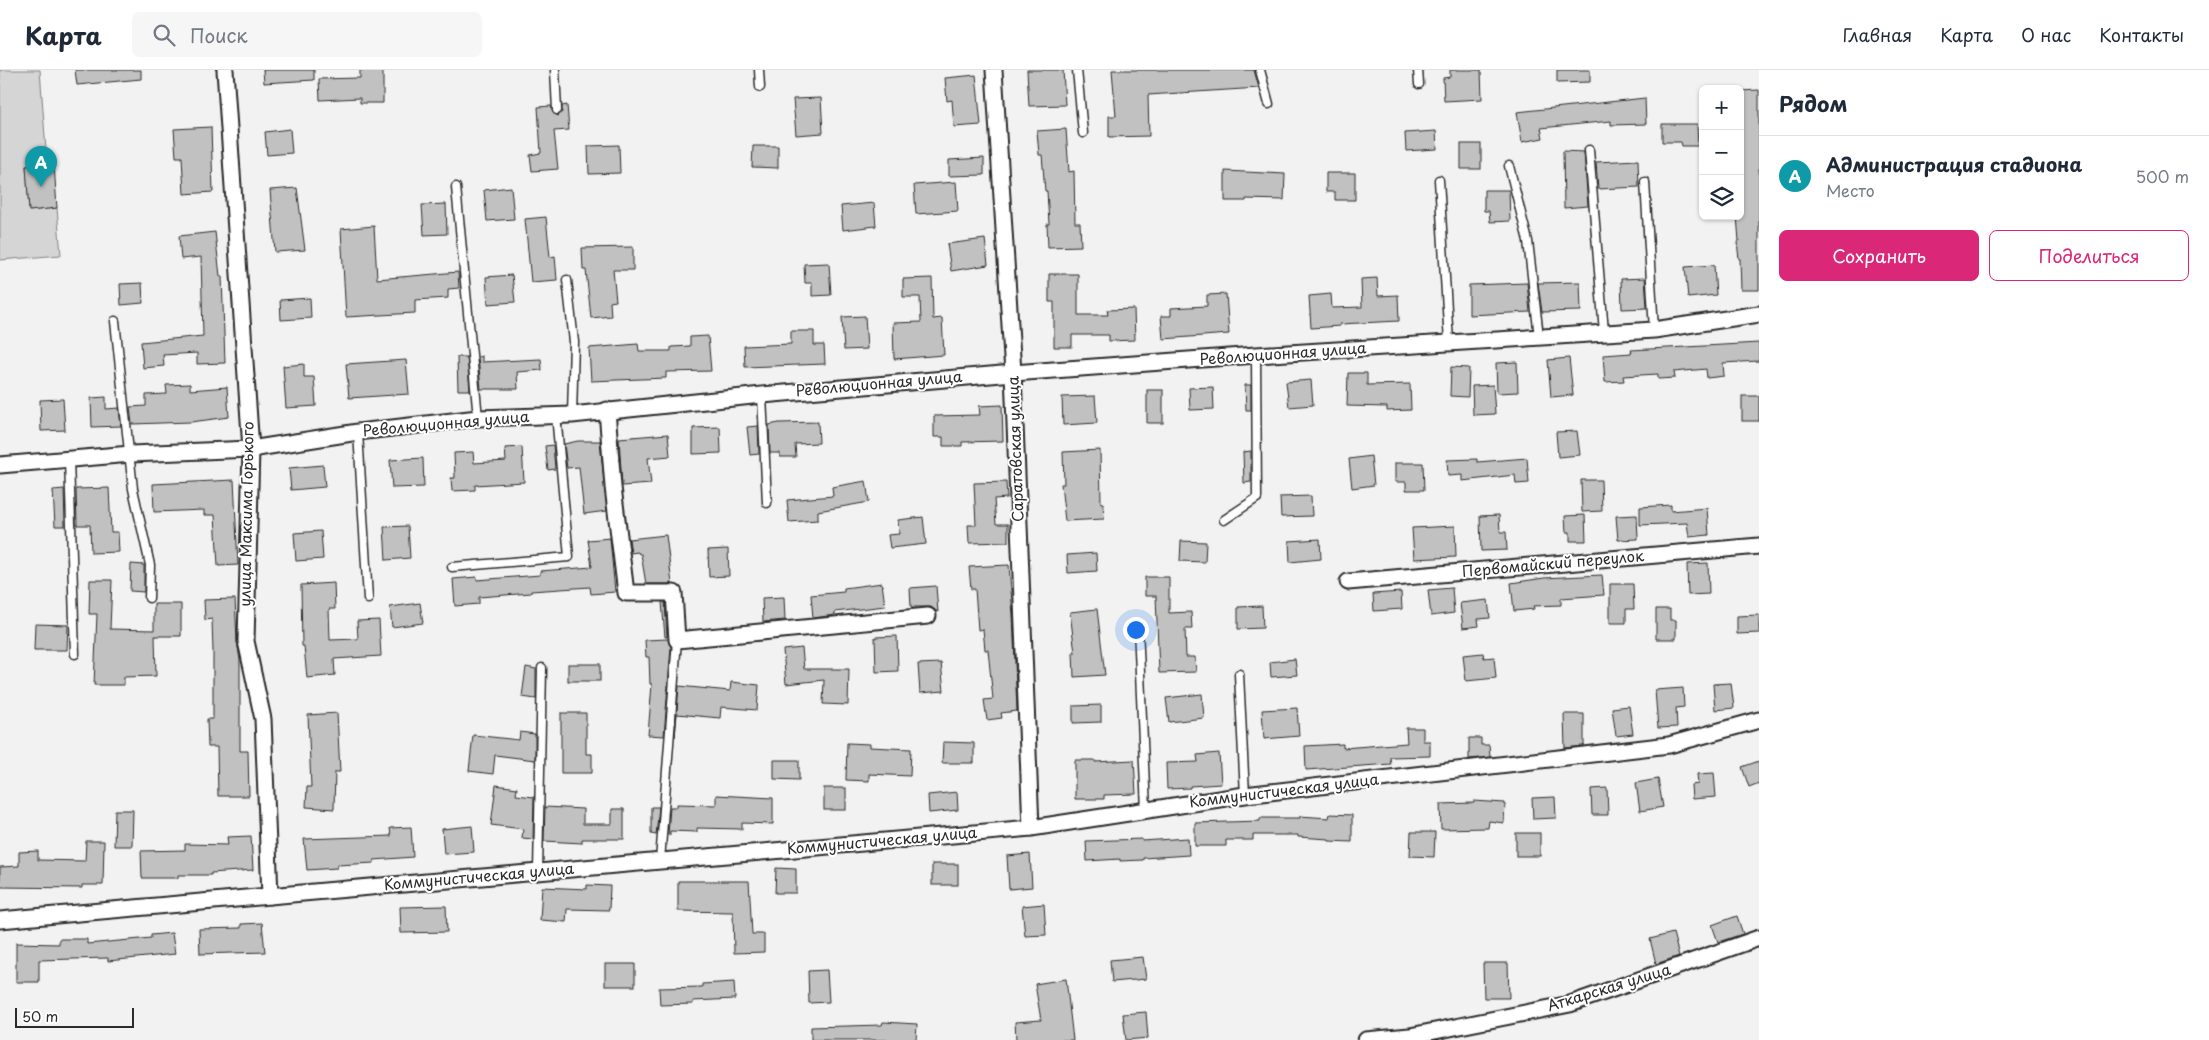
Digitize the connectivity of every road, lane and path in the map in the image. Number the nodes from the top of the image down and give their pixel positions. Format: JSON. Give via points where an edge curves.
{"nodes":[{"id":1,"x":224,"y":70,"type":"edge"},
{"id":2,"x":555,"y":70,"type":"edge"},
{"id":3,"x":759,"y":70,"type":"edge"},
{"id":4,"x":994,"y":70,"type":"edge"},
{"id":5,"x":1077,"y":70,"type":"edge"},
{"id":6,"x":1260,"y":70,"type":"edge"},
{"id":7,"x":1418,"y":70,"type":"edge"},
{"id":8,"x":1419,"y":84,"type":"dead end"},
{"id":9,"x":760,"y":87,"type":"dead end"},
{"id":10,"x":1269,"y":104,"type":"dead end"},
{"id":11,"x":557,"y":110,"type":"dead end"},
{"id":12,"x":1083,"y":133,"type":"dead end"},
{"id":13,"x":1589,"y":150,"type":"dead end"},
{"id":14,"x":1509,"y":166,"type":"dead end"},
{"id":15,"x":1439,"y":180,"type":"dead end"},
{"id":16,"x":1645,"y":182,"type":"dead end"},
{"id":17,"x":456,"y":187,"type":"dead end"},
{"id":18,"x":567,"y":280,"type":"dead end"},
{"id":19,"x":1759,"y":314,"type":"edge"},
{"id":20,"x":115,"y":321,"type":"dead end"},
{"id":21,"x":1654,"y":330,"type":"junction"},
{"id":22,"x":1604,"y":332,"type":"junction"},
{"id":23,"x":1539,"y":337,"type":"junction"},
{"id":24,"x":1449,"y":342,"type":"junction"},
{"id":25,"x":1256,"y":355,"type":"junction"},
{"id":26,"x":1014,"y":373,"type":"junction"},
{"id":27,"x":762,"y":395,"type":"junction"},
{"id":28,"x":607,"y":410,"type":"junction"},
{"id":29,"x":556,"y":414,"type":"junction"},
{"id":30,"x":572,"y":416,"type":"junction"},
{"id":31,"x":478,"y":418,"type":"junction"},
{"id":32,"x":358,"y":432,"type":"junction"},
{"id":33,"x":251,"y":449,"type":"junction"},
{"id":34,"x":130,"y":454,"type":"junction"},
{"id":35,"x":69,"y":459,"type":"junction"},
{"id":36,"x":0,"y":465,"type":"edge"},
{"id":37,"x":767,"y":503,"type":"dead end"},
{"id":38,"x":1224,"y":520,"type":"dead end"},
{"id":39,"x":1759,"y":546,"type":"edge"},
{"id":40,"x":452,"y":567,"type":"dead end"},
{"id":41,"x":1348,"y":582,"type":"dead end"},
{"id":42,"x":149,"y":598,"type":"dead end"},
{"id":43,"x":368,"y":599,"type":"dead end"},
{"id":44,"x":928,"y":616,"type":"dead end"},
{"id":45,"x":1138,"y":627,"type":"dead end"},
{"id":46,"x":677,"y":640,"type":"junction"},
{"id":47,"x":75,"y":654,"type":"dead end"},
{"id":48,"x":542,"y":668,"type":"dead end"},
{"id":49,"x":1239,"y":674,"type":"dead end"},
{"id":50,"x":1759,"y":720,"type":"edge"},
{"id":51,"x":1244,"y":795,"type":"junction"},
{"id":52,"x":1146,"y":810,"type":"junction"},
{"id":53,"x":1031,"y":828,"type":"junction"},
{"id":54,"x":660,"y":861,"type":"junction"},
{"id":55,"x":538,"y":872,"type":"junction"},
{"id":56,"x":270,"y":896,"type":"junction"},
{"id":57,"x":0,"y":920,"type":"edge"},
{"id":58,"x":1759,"y":938,"type":"edge"},
{"id":59,"x":1413,"y":1038,"type":"edge"},
{"id":60,"x":1366,"y":1040,"type":"edge"}],
"edges":[{"from":1,"to":33,"type":"street","name":"улица Максима Горького"},
{"from":2,"to":11,"type":"lane"},
{"from":3,"to":9,"type":"lane"},
{"from":4,"to":26,"type":"street","name":"Саратовская улица"},
{"from":5,"to":12,"type":"lane"},
{"from":6,"to":10,"type":"lane"},
{"from":7,"to":8,"type":"lane"},
{"from":13,"to":22,"type":"lane"},
{"from":14,"to":23,"type":"lane","via":[[1528,241]]},
{"from":15,"to":24,"type":"lane"},
{"from":16,"to":21,"type":"lane"},
{"from":17,"to":31,"type":"lane"},
{"from":18,"to":30,"type":"lane","via":[[574,342]]},
{"from":19,"to":21,"type":"street","name":"Революционная улица"},
{"from":20,"to":34,"type":"lane"},
{"from":21,"to":22,"type":"street","name":"Революционная улица"},
{"from":22,"to":23,"type":"street","name":"Революционная улица"},
{"from":23,"to":24,"type":"street","name":"Революционная улица"},
{"from":24,"to":25,"type":"street","name":"Революционная улица"},
{"from":25,"to":26,"type":"street","name":"Революционная улица"},
{"from":25,"to":38,"type":"lane","via":[[1257,498]]},
{"from":26,"to":27,"type":"street","name":"Революционная улица"},
{"from":26,"to":53,"type":"street","name":"Саратовская улица"},
{"from":27,"to":28,"type":"street","name":"Революционная улица"},
{"from":27,"to":37,"type":"lane"},
{"from":28,"to":30,"type":"street","name":"Революционная улица"},
{"from":28,"to":46,"type":"street","via":[[626,592],[674,593]]},
{"from":29,"to":30,"type":"street","name":"Революционная улица"},
{"from":29,"to":31,"type":"street","name":"Революционная улица"},
{"from":29,"to":40,"type":"lane","via":[[569,557]]},
{"from":31,"to":32,"type":"street","name":"Революционная улица"},
{"from":32,"to":33,"type":"street","name":"Революционная улица"},
{"from":32,"to":43,"type":"lane"},
{"from":33,"to":34,"type":"street","name":"Революционная улица"},
{"from":33,"to":56,"type":"street","name":"улица Максима Горького","via":[[246,641],[263,719]]},
{"from":34,"to":35,"type":"street","name":"Революционная улица"},
{"from":34,"to":42,"type":"lane","via":[[133,489],[150,565]]},
{"from":35,"to":36,"type":"street","name":"Революционная улица"},
{"from":35,"to":47,"type":"lane"},
{"from":39,"to":41,"type":"street","name":"Первомайский переулок"},
{"from":44,"to":46,"type":"street"},
{"from":45,"to":52,"type":"lane"},
{"from":46,"to":54,"type":"lane"},
{"from":48,"to":55,"type":"lane"},
{"from":49,"to":51,"type":"lane"},
{"from":50,"to":51,"type":"street","name":"Коммунистическая улица","via":[[1670,745]]},
{"from":51,"to":52,"type":"street","name":"Коммунистическая улица"},
{"from":52,"to":53,"type":"street","name":"Коммунистическая улица"},
{"from":53,"to":54,"type":"street","name":"Коммунистическая улица"},
{"from":54,"to":55,"type":"street","name":"Коммунистическая улица"},
{"from":55,"to":56,"type":"street","name":"Коммунистическая улица"},
{"from":56,"to":57,"type":"street","name":"Коммунистическая улица"},
{"from":58,"to":59,"type":"street","name":"Аткарская улица","via":[[1570,1004]]},
{"from":59,"to":60,"type":"street","name":"Аткарская улица"}]}
